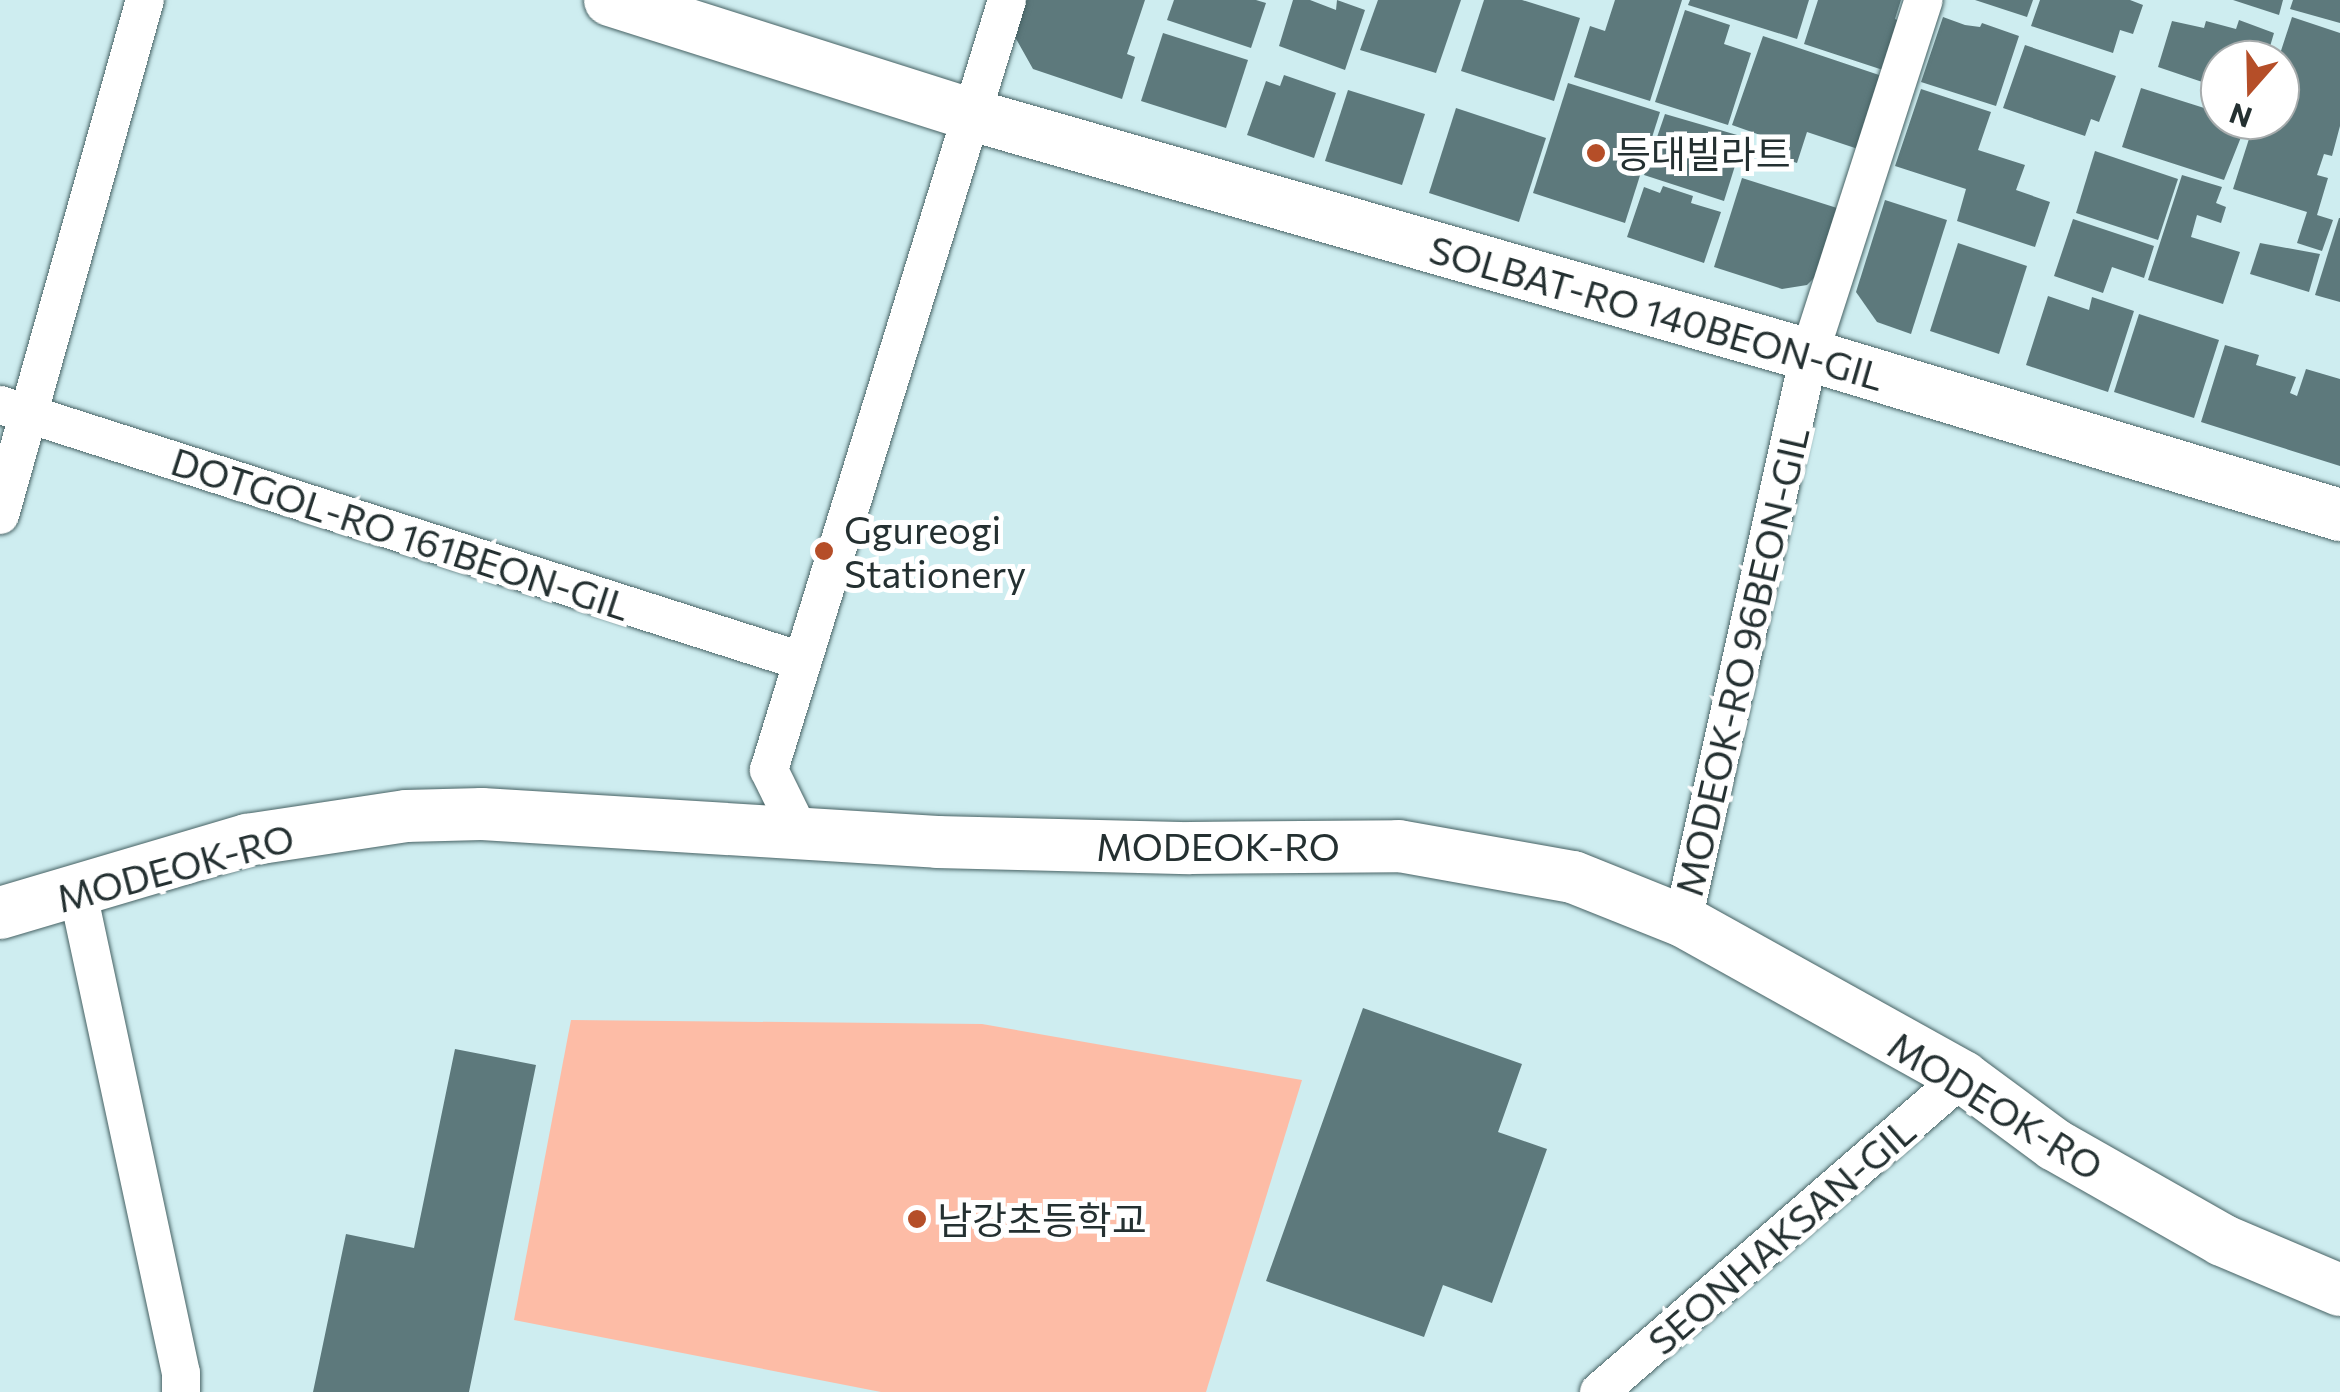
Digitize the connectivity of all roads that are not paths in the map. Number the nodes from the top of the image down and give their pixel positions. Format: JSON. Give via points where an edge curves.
{"nodes":[{"id":1,"x":146,"y":0,"type":"edge"},
{"id":2,"x":610,"y":0,"type":"edge"},
{"id":3,"x":1007,"y":0,"type":"edge"},
{"id":4,"x":1924,"y":0,"type":"edge"},
{"id":5,"x":972,"y":115,"type":"junction"},
{"id":6,"x":1809,"y":355,"type":"junction"},
{"id":7,"x":14,"y":409,"type":"edge"},
{"id":8,"x":0,"y":515,"type":"edge"},
{"id":9,"x":2340,"y":516,"type":"edge"},
{"id":10,"x":801,"y":661,"type":"junction"},
{"id":11,"x":799,"y":830,"type":"junction"},
{"id":12,"x":78,"y":893,"type":"junction"},
{"id":13,"x":0,"y":913,"type":"edge"},
{"id":14,"x":1683,"y":921,"type":"junction"},
{"id":15,"x":1964,"y":1078,"type":"junction"},
{"id":16,"x":2340,"y":1290,"type":"edge"},
{"id":17,"x":176,"y":1391,"type":"edge"},
{"id":18,"x":1599,"y":1392,"type":"edge"}],
"edges":[{"from":1,"to":7,"type":"street"},
{"from":2,"to":5,"type":"street","name":"SOLBAT-RO 140BEON-GIL"},
{"from":3,"to":5,"type":"street"},
{"from":4,"to":6,"type":"street","name":"MODEOK-RO 96BEON-GIL"},
{"from":5,"to":6,"type":"street","name":"SOLBAT-RO 140BEON-GIL"},
{"from":5,"to":10,"type":"street"},
{"from":6,"to":9,"type":"street","name":"SOLBAT-RO 140BEON-GIL"},
{"from":6,"to":14,"type":"street","name":"MODEOK-RO 96BEON-GIL"},
{"from":7,"to":8,"type":"street"},
{"from":7,"to":10,"type":"street","name":"DOTGOL-RO 161BEON-GIL"},
{"from":10,"to":11,"type":"street","via":[[769,770]]},
{"from":11,"to":12,"type":"street","name":"MODEOK-RO","via":[[406,816],[247,840]]},
{"from":11,"to":14,"type":"street","name":"MODEOK-RO","via":[[936,842],[1399,846],[1573,877]]},
{"from":12,"to":13,"type":"street","name":"MODEOK-RO"},
{"from":12,"to":17,"type":"street","via":[[181,1373]]},
{"from":14,"to":15,"type":"street","name":"MODEOK-RO"},
{"from":15,"to":16,"type":"street","name":"MODEOK-RO","via":[[2055,1145],[2222,1240]]},
{"from":15,"to":18,"type":"street","name":"SEONHAKSAN-GIL"}]}
